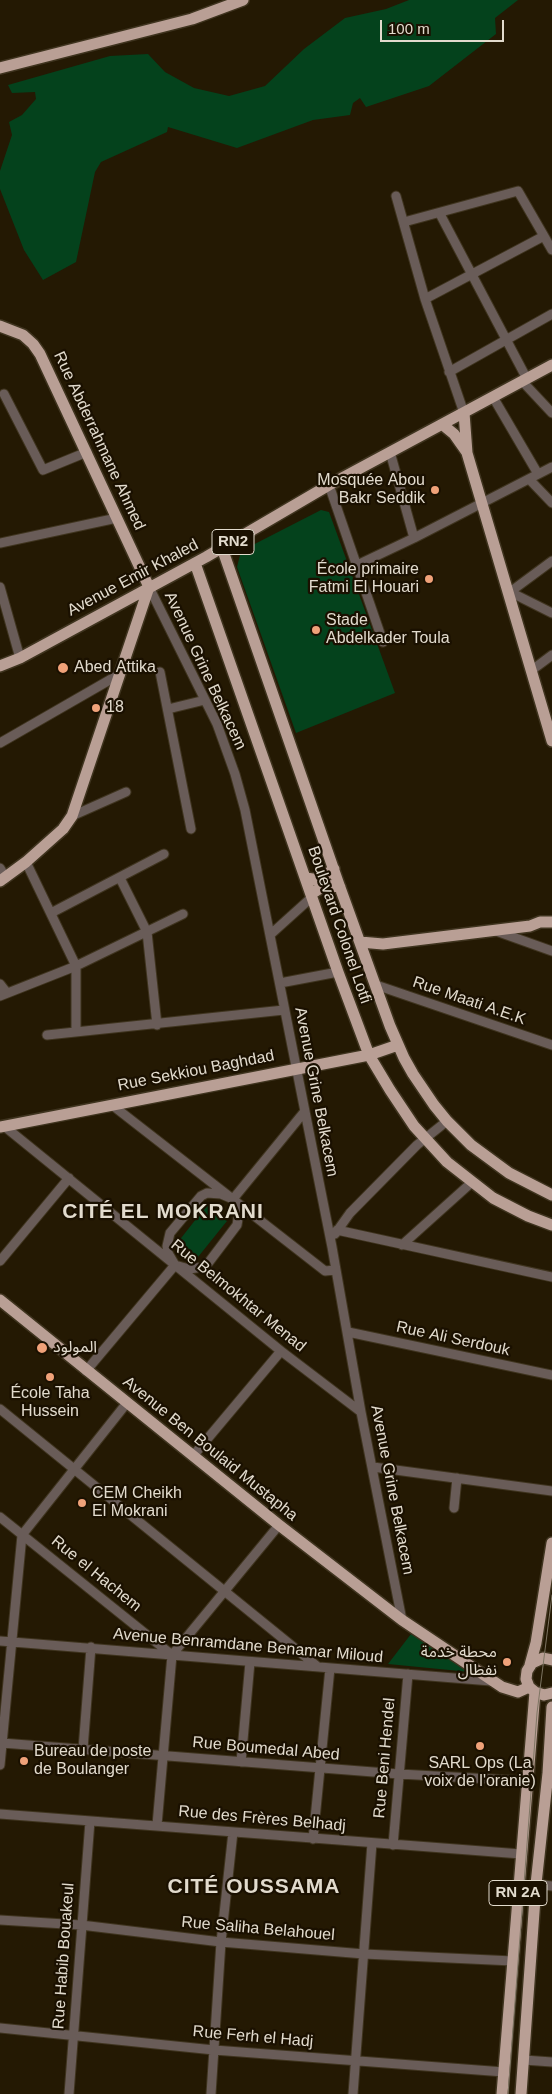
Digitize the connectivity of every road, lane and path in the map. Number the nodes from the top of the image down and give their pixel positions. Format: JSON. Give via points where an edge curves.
{"nodes":[{"id":1,"x":243,"y":0,"type":"edge"},
{"id":2,"x":0,"y":68,"type":"edge"},
{"id":3,"x":396,"y":196,"type":"dead end"},
{"id":4,"x":440,"y":214,"type":"junction"},
{"id":5,"x":404,"y":222,"type":"junction"},
{"id":6,"x":544,"y":236,"type":"junction"},
{"id":7,"x":552,"y":250,"type":"edge"},
{"id":8,"x":472,"y":275,"type":"junction"},
{"id":9,"x":425,"y":299,"type":"junction"},
{"id":10,"x":552,"y":314,"type":"edge"},
{"id":11,"x":0,"y":326,"type":"edge"},
{"id":12,"x":506,"y":338,"type":"junction"},
{"id":13,"x":552,"y":365,"type":"edge"},
{"id":14,"x":448,"y":372,"type":"junction"},
{"id":15,"x":525,"y":380,"type":"junction"},
{"id":16,"x":4,"y":394,"type":"dead end"},
{"id":17,"x":493,"y":397,"type":"junction"},
{"id":18,"x":464,"y":413,"type":"junction"},
{"id":19,"x":552,"y":413,"type":"edge"},
{"id":20,"x":443,"y":425,"type":"junction"},
{"id":21,"x":87,"y":452,"type":"junction"},
{"id":22,"x":390,"y":452,"type":"junction"},
{"id":23,"x":467,"y":452,"type":"junction"},
{"id":24,"x":552,"y":467,"type":"edge"},
{"id":25,"x":538,"y":474,"type":"junction"},
{"id":26,"x":529,"y":479,"type":"junction"},
{"id":27,"x":329,"y":485,"type":"junction"},
{"id":28,"x":552,"y":503,"type":"edge"},
{"id":29,"x":482,"y":504,"type":"junction"},
{"id":30,"x":117,"y":518,"type":"junction"},
{"id":31,"x":414,"y":538,"type":"junction"},
{"id":32,"x":0,"y":543,"type":"edge"},
{"id":33,"x":222,"y":548,"type":"junction"},
{"id":34,"x":552,"y":561,"type":"edge"},
{"id":35,"x":195,"y":563,"type":"junction"},
{"id":36,"x":355,"y":566,"type":"junction"},
{"id":37,"x":0,"y":587,"type":"edge"},
{"id":38,"x":149,"y":587,"type":"junction"},
{"id":39,"x":510,"y":592,"type":"junction"},
{"id":40,"x":552,"y":613,"type":"edge"},
{"id":41,"x":383,"y":642,"type":"dead end"},
{"id":42,"x":552,"y":655,"type":"edge"},
{"id":43,"x":20,"y":658,"type":"junction"},
{"id":44,"x":0,"y":666,"type":"edge"},
{"id":45,"x":532,"y":670,"type":"junction"},
{"id":46,"x":160,"y":672,"type":"dead end"},
{"id":47,"x":120,"y":674,"type":"junction"},
{"id":48,"x":205,"y":700,"type":"junction"},
{"id":49,"x":168,"y":709,"type":"junction"},
{"id":50,"x":552,"y":741,"type":"edge"},
{"id":51,"x":0,"y":743,"type":"edge"},
{"id":52,"x":126,"y":792,"type":"dead end"},
{"id":53,"x":72,"y":816,"type":"junction"},
{"id":54,"x":191,"y":829,"type":"dead end"},
{"id":55,"x":164,"y":854,"type":"dead end"},
{"id":56,"x":26,"y":862,"type":"junction"},
{"id":57,"x":334,"y":869,"type":"junction"},
{"id":58,"x":2,"y":876,"type":"edge"},
{"id":59,"x":120,"y":878,"type":"junction"},
{"id":60,"x":306,"y":878,"type":"junction"},
{"id":61,"x":340,"y":887,"type":"junction"},
{"id":62,"x":312,"y":895,"type":"junction"},
{"id":63,"x":51,"y":913,"type":"junction"},
{"id":64,"x":183,"y":914,"type":"dead end"},
{"id":65,"x":552,"y":922,"type":"edge"},
{"id":66,"x":530,"y":926,"type":"junction"},
{"id":67,"x":552,"y":929,"type":"edge"},
{"id":68,"x":494,"y":930,"type":"junction"},
{"id":69,"x":147,"y":932,"type":"junction"},
{"id":70,"x":271,"y":934,"type":"junction"},
{"id":71,"x":360,"y":942,"type":"junction"},
{"id":72,"x":383,"y":944,"type":"junction"},
{"id":73,"x":552,"y":951,"type":"edge"},
{"id":74,"x":365,"y":954,"type":"junction"},
{"id":75,"x":76,"y":966,"type":"junction"},
{"id":76,"x":338,"y":972,"type":"junction"},
{"id":77,"x":280,"y":983,"type":"junction"},
{"id":78,"x":0,"y":984,"type":"edge"},
{"id":79,"x":376,"y":985,"type":"junction"},
{"id":80,"x":3,"y":994,"type":"edge"},
{"id":81,"x":284,"y":1010,"type":"junction"},
{"id":82,"x":157,"y":1024,"type":"junction"},
{"id":83,"x":76,"y":1032,"type":"junction"},
{"id":84,"x":47,"y":1034,"type":"dead end"},
{"id":85,"x":364,"y":1042,"type":"junction"},
{"id":86,"x":398,"y":1045,"type":"junction"},
{"id":87,"x":552,"y":1045,"type":"edge"},
{"id":88,"x":369,"y":1055,"type":"junction"},
{"id":89,"x":352,"y":1057,"type":"junction"},
{"id":90,"x":297,"y":1068,"type":"junction"},
{"id":91,"x":112,"y":1105,"type":"junction"},
{"id":92,"x":305,"y":1111,"type":"junction"},
{"id":93,"x":447,"y":1121,"type":"junction"},
{"id":94,"x":2,"y":1126,"type":"edge"},
{"id":95,"x":425,"y":1139,"type":"junction"},
{"id":96,"x":70,"y":1178,"type":"junction"},
{"id":97,"x":471,"y":1182,"type":"junction"},
{"id":98,"x":552,"y":1195,"type":"edge"},
{"id":99,"x":233,"y":1199,"type":"junction"},
{"id":100,"x":325,"y":1212,"type":"junction"},
{"id":101,"x":345,"y":1220,"type":"junction"},
{"id":102,"x":552,"y":1226,"type":"edge"},
{"id":103,"x":337,"y":1230,"type":"junction"},
{"id":104,"x":402,"y":1245,"type":"junction"},
{"id":105,"x":332,"y":1247,"type":"junction"},
{"id":106,"x":0,"y":1261,"type":"edge"},
{"id":107,"x":175,"y":1265,"type":"junction"},
{"id":108,"x":335,"y":1270,"type":"junction"},
{"id":109,"x":552,"y":1277,"type":"edge"},
{"id":110,"x":0,"y":1300,"type":"edge"},
{"id":111,"x":348,"y":1332,"type":"junction"},
{"id":112,"x":281,"y":1351,"type":"junction"},
{"id":113,"x":86,"y":1371,"type":"junction"},
{"id":114,"x":552,"y":1375,"type":"edge"},
{"id":115,"x":126,"y":1404,"type":"junction"},
{"id":116,"x":0,"y":1409,"type":"edge"},
{"id":117,"x":361,"y":1412,"type":"junction"},
{"id":118,"x":192,"y":1456,"type":"junction"},
{"id":119,"x":373,"y":1467,"type":"junction"},
{"id":120,"x":73,"y":1468,"type":"junction"},
{"id":121,"x":457,"y":1478,"type":"junction"},
{"id":122,"x":552,"y":1490,"type":"edge"},
{"id":123,"x":454,"y":1508,"type":"dead end"},
{"id":124,"x":0,"y":1517,"type":"edge"},
{"id":125,"x":279,"y":1525,"type":"junction"},
{"id":126,"x":22,"y":1535,"type":"junction"},
{"id":127,"x":552,"y":1543,"type":"edge"},
{"id":128,"x":225,"y":1590,"type":"junction"},
{"id":129,"x":402,"y":1620,"type":"junction"},
{"id":130,"x":0,"y":1641,"type":"edge"},
{"id":131,"x":12,"y":1642,"type":"junction"},
{"id":132,"x":91,"y":1647,"type":"junction"},
{"id":133,"x":172,"y":1655,"type":"junction"},
{"id":134,"x":552,"y":1660,"type":"edge"},
{"id":135,"x":250,"y":1662,"type":"junction"},
{"id":136,"x":530,"y":1665,"type":"junction"},
{"id":137,"x":318,"y":1667,"type":"junction"},
{"id":138,"x":330,"y":1668,"type":"junction"},
{"id":139,"x":408,"y":1674,"type":"junction"},
{"id":140,"x":493,"y":1681,"type":"junction"},
{"id":141,"x":532,"y":1690,"type":"junction"},
{"id":142,"x":552,"y":1693,"type":"edge"},
{"id":143,"x":552,"y":1707,"type":"edge"},
{"id":144,"x":2,"y":1743,"type":"junction"},
{"id":145,"x":83,"y":1749,"type":"junction"},
{"id":146,"x":163,"y":1756,"type":"junction"},
{"id":147,"x":241,"y":1762,"type":"junction"},
{"id":148,"x":0,"y":1765,"type":"edge"},
{"id":149,"x":320,"y":1768,"type":"junction"},
{"id":150,"x":399,"y":1774,"type":"junction"},
{"id":151,"x":528,"y":1781,"type":"junction"},
{"id":152,"x":0,"y":1814,"type":"edge"},
{"id":153,"x":90,"y":1821,"type":"junction"},
{"id":154,"x":157,"y":1825,"type":"junction"},
{"id":155,"x":232,"y":1832,"type":"junction"},
{"id":156,"x":313,"y":1838,"type":"junction"},
{"id":157,"x":372,"y":1844,"type":"junction"},
{"id":158,"x":393,"y":1844,"type":"junction"},
{"id":159,"x":521,"y":1854,"type":"junction"},
{"id":160,"x":536,"y":1884,"type":"junction"},
{"id":161,"x":552,"y":1886,"type":"edge"},
{"id":162,"x":0,"y":1920,"type":"edge"},
{"id":163,"x":81,"y":1925,"type":"junction"},
{"id":164,"x":221,"y":1942,"type":"junction"},
{"id":165,"x":364,"y":1954,"type":"junction"},
{"id":166,"x":513,"y":1962,"type":"junction"},
{"id":167,"x":0,"y":2028,"type":"edge"},
{"id":168,"x":74,"y":2034,"type":"junction"},
{"id":169,"x":214,"y":2050,"type":"junction"},
{"id":170,"x":524,"y":2060,"type":"junction"},
{"id":171,"x":355,"y":2061,"type":"junction"},
{"id":172,"x":552,"y":2062,"type":"edge"},
{"id":173,"x":504,"y":2072,"type":"junction"},
{"id":174,"x":69,"y":2094,"type":"edge"},
{"id":175,"x":211,"y":2094,"type":"edge"},
{"id":176,"x":353,"y":2094,"type":"edge"},
{"id":177,"x":502,"y":2094,"type":"edge"},
{"id":178,"x":521,"y":2094,"type":"edge"}],
"edges":[{"from":1,"to":2,"type":"main road","via":[[192,20]]},
{"from":3,"to":5,"type":"street"},
{"from":4,"to":5,"type":"street"},
{"from":4,"to":6,"type":"street","via":[[518,191]]},
{"from":4,"to":8,"type":"street"},
{"from":5,"to":9,"type":"street"},
{"from":6,"to":7,"type":"street"},
{"from":6,"to":8,"type":"street"},
{"from":8,"to":9,"type":"street"},
{"from":8,"to":12,"type":"street"},
{"from":9,"to":14,"type":"street"},
{"from":10,"to":12,"type":"street"},
{"from":11,"to":21,"type":"main road","name":"Rue Abderrahmane Ahmed","via":[[23,335],[33,344]]},
{"from":12,"to":14,"type":"street"},
{"from":12,"to":15,"type":"street"},
{"from":13,"to":15,"type":"main road","number":"RN2"},
{"from":14,"to":18,"type":"street"},
{"from":15,"to":17,"type":"main road","number":"RN2"},
{"from":15,"to":19,"type":"street"},
{"from":16,"to":21,"type":"street","via":[[43,470]]},
{"from":17,"to":18,"type":"main road","number":"RN2"},
{"from":17,"to":25,"type":"street"},
{"from":18,"to":20,"type":"main road","name":"Avenue Emir Khaled","number":"RN2"},
{"from":18,"to":23,"type":"main road"},
{"from":20,"to":22,"type":"main road","name":"Avenue Emir Khaled","number":"RN2"},
{"from":20,"to":23,"type":"main road"},
{"from":21,"to":30,"type":"main road","name":"Rue Abderrahmane Ahmed"},
{"from":22,"to":27,"type":"main road","name":"Avenue Emir Khaled","number":"RN2"},
{"from":22,"to":31,"type":"street"},
{"from":23,"to":29,"type":"main road"},
{"from":24,"to":25,"type":"street"},
{"from":25,"to":26,"type":"street"},
{"from":26,"to":28,"type":"street"},
{"from":26,"to":29,"type":"street"},
{"from":27,"to":33,"type":"main road","name":"Avenue Emir Khaled","number":"RN2"},
{"from":27,"to":36,"type":"street"},
{"from":29,"to":31,"type":"street"},
{"from":29,"to":39,"type":"main road"},
{"from":30,"to":32,"type":"street"},
{"from":30,"to":38,"type":"main road","name":"Rue Abderrahmane Ahmed"},
{"from":31,"to":36,"type":"street"},
{"from":33,"to":35,"type":"main road","name":"Avenue Emir Khaled","number":"RN2"},
{"from":33,"to":57,"type":"main road","name":"Boulevard Colonel Lotfi"},
{"from":34,"to":39,"type":"street"},
{"from":35,"to":38,"type":"main road","name":"Avenue Emir Khaled","number":"RN2"},
{"from":35,"to":60,"type":"main road","name":"Boulevard Colonel Lotfi"},
{"from":36,"to":41,"type":"street"},
{"from":37,"to":43,"type":"street"},
{"from":38,"to":43,"type":"main road","name":"Avenue Emir Khaled","number":"RN2"},
{"from":38,"to":47,"type":"main road"},
{"from":38,"to":48,"type":"street","name":"Avenue Grine Belkacem"},
{"from":39,"to":40,"type":"street"},
{"from":39,"to":45,"type":"main road"},
{"from":42,"to":45,"type":"street"},
{"from":43,"to":44,"type":"main road","name":"Avenue Emir Khaled","number":"RN2"},
{"from":45,"to":50,"type":"main road"},
{"from":46,"to":49,"type":"street"},
{"from":47,"to":51,"type":"street"},
{"from":47,"to":53,"type":"main road"},
{"from":48,"to":49,"type":"street"},
{"from":48,"to":70,"type":"street","name":"Avenue Grine Belkacem","via":[[235,774]]},
{"from":49,"to":54,"type":"street"},
{"from":52,"to":53,"type":"street"},
{"from":53,"to":56,"type":"main road","via":[[63,829]]},
{"from":55,"to":59,"type":"street"},
{"from":56,"to":58,"type":"main road"},
{"from":56,"to":63,"type":"street"},
{"from":57,"to":60,"type":"main road","via":[[319,880]]},
{"from":57,"to":61,"type":"main road","name":"Boulevard Colonel Lotfi"},
{"from":59,"to":63,"type":"street"},
{"from":59,"to":69,"type":"street"},
{"from":60,"to":62,"type":"main road","name":"Boulevard Colonel Lotfi"},
{"from":61,"to":62,"type":"main road","via":[[324,885]]},
{"from":61,"to":71,"type":"main road","name":"Boulevard Colonel Lotfi"},
{"from":62,"to":70,"type":"street"},
{"from":62,"to":76,"type":"main road","name":"Boulevard Colonel Lotfi"},
{"from":63,"to":75,"type":"street"},
{"from":64,"to":69,"type":"street"},
{"from":65,"to":66,"type":"main road"},
{"from":66,"to":67,"type":"main road"},
{"from":66,"to":68,"type":"main road"},
{"from":68,"to":72,"type":"main road"},
{"from":68,"to":73,"type":"street"},
{"from":69,"to":75,"type":"street"},
{"from":69,"to":82,"type":"street"},
{"from":70,"to":77,"type":"street","name":"Avenue Grine Belkacem"},
{"from":71,"to":72,"type":"main road"},
{"from":71,"to":74,"type":"main road","name":"Boulevard Colonel Lotfi"},
{"from":72,"to":74,"type":"main road"},
{"from":74,"to":79,"type":"main road","name":"Boulevard Colonel Lotfi"},
{"from":75,"to":80,"type":"street"},
{"from":75,"to":83,"type":"street"},
{"from":76,"to":77,"type":"street"},
{"from":76,"to":85,"type":"main road","name":"Boulevard Colonel Lotfi"},
{"from":77,"to":81,"type":"street","name":"Avenue Grine Belkacem"},
{"from":78,"to":80,"type":"street"},
{"from":79,"to":86,"type":"main road","name":"Boulevard Colonel Lotfi"},
{"from":79,"to":87,"type":"street","name":"Rue Maati A.E.K"},
{"from":81,"to":82,"type":"street"},
{"from":81,"to":90,"type":"street","name":"Avenue Grine Belkacem"},
{"from":82,"to":83,"type":"street"},
{"from":83,"to":84,"type":"street"},
{"from":85,"to":88,"type":"main road","name":"Boulevard Colonel Lotfi"},
{"from":85,"to":89,"type":"main road"},
{"from":86,"to":88,"type":"main road","name":"Rue Sekkiou Baghdad"},
{"from":86,"to":93,"type":"main road","name":"Boulevard Colonel Lotfi","via":[[412,1074]]},
{"from":88,"to":89,"type":"main road","name":"Rue Sekkiou Baghdad"},
{"from":88,"to":95,"type":"main road","name":"Boulevard Colonel Lotfi"},
{"from":89,"to":90,"type":"main road","name":"Rue Sekkiou Baghdad"},
{"from":90,"to":91,"type":"main road","name":"Rue Sekkiou Baghdad"},
{"from":90,"to":92,"type":"street","name":"Avenue Grine Belkacem"},
{"from":91,"to":94,"type":"main road","name":"Rue Sekkiou Baghdad"},
{"from":91,"to":99,"type":"street"},
{"from":92,"to":99,"type":"street"},
{"from":92,"to":100,"type":"street","name":"Avenue Grine Belkacem"},
{"from":93,"to":95,"type":"street"},
{"from":93,"to":98,"type":"main road","name":"Boulevard Colonel Lotfi","via":[[497,1165]]},
{"from":94,"to":96,"type":"street","name":"Rue Belmokhtar Menad"},
{"from":95,"to":97,"type":"main road","name":"Boulevard Colonel Lotfi"},
{"from":95,"to":101,"type":"street"},
{"from":96,"to":106,"type":"street"},
{"from":96,"to":107,"type":"street","name":"Rue Belmokhtar Menad"},
{"from":97,"to":102,"type":"main road","name":"Boulevard Colonel Lotfi","via":[[510,1207]]},
{"from":97,"to":104,"type":"street"},
{"from":99,"to":107,"type":"street","via":[[239,1214],[237,1225],[209,1262],[197,1269]]},
{"from":99,"to":107,"type":"street","via":[[214,1193],[201,1196],[168,1239],[168,1253]]},
{"from":99,"to":108,"type":"street","via":[[325,1271]]},
{"from":100,"to":101,"type":"street","via":[[334,1222]]},
{"from":100,"to":105,"type":"street","name":"Avenue Grine Belkacem"},
{"from":101,"to":103,"type":"street"},
{"from":103,"to":104,"type":"street"},
{"from":103,"to":105,"type":"street"},
{"from":104,"to":109,"type":"street"},
{"from":105,"to":108,"type":"street","name":"Avenue Grine Belkacem"},
{"from":107,"to":112,"type":"street","name":"Rue Belmokhtar Menad"},
{"from":107,"to":113,"type":"street"},
{"from":108,"to":111,"type":"street","name":"Avenue Grine Belkacem"},
{"from":110,"to":113,"type":"main road","name":"Avenue Ben Boulaid Mustapha"},
{"from":111,"to":114,"type":"street","name":"Rue Ali Serdouk"},
{"from":111,"to":117,"type":"street","name":"Avenue Grine Belkacem"},
{"from":112,"to":117,"type":"street","name":"Rue Belmokhtar Menad"},
{"from":112,"to":118,"type":"street"},
{"from":113,"to":115,"type":"main road","name":"Avenue Ben Boulaid Mustapha"},
{"from":115,"to":118,"type":"main road","name":"Avenue Ben Boulaid Mustapha"},
{"from":115,"to":120,"type":"street"},
{"from":116,"to":120,"type":"street"},
{"from":117,"to":119,"type":"street","name":"Avenue Grine Belkacem"},
{"from":118,"to":125,"type":"main road","name":"Avenue Ben Boulaid Mustapha"},
{"from":119,"to":121,"type":"street"},
{"from":119,"to":129,"type":"street","name":"Avenue Grine Belkacem"},
{"from":120,"to":126,"type":"street"},
{"from":120,"to":128,"type":"street"},
{"from":121,"to":122,"type":"street"},
{"from":121,"to":123,"type":"street"},
{"from":124,"to":126,"type":"street","name":"Rue el Hachem"},
{"from":125,"to":128,"type":"street"},
{"from":125,"to":129,"type":"main road","name":"Avenue Ben Boulaid Mustapha"},
{"from":126,"to":131,"type":"street"},
{"from":126,"to":133,"type":"street","name":"Rue el Hachem"},
{"from":127,"to":136,"type":"main road"},
{"from":128,"to":133,"type":"street"},
{"from":128,"to":137,"type":"street"},
{"from":129,"to":140,"type":"main road","name":"Avenue Ben Boulaid Mustapha"},
{"from":130,"to":131,"type":"street","name":"Avenue Benramdane Benamar Miloud"},
{"from":131,"to":132,"type":"street","name":"Avenue Benramdane Benamar Miloud"},
{"from":131,"to":144,"type":"street"},
{"from":132,"to":133,"type":"street","name":"Avenue Benramdane Benamar Miloud"},
{"from":132,"to":145,"type":"street"},
{"from":133,"to":135,"type":"street","name":"Avenue Benramdane Benamar Miloud"},
{"from":133,"to":146,"type":"street"},
{"from":134,"to":136,"type":"main road","via":[[540,1659]]},
{"from":135,"to":137,"type":"street","name":"Avenue Benramdane Benamar Miloud"},
{"from":135,"to":147,"type":"street"},
{"from":136,"to":141,"type":"main road","via":[[526,1674]]},
{"from":137,"to":138,"type":"street","name":"Avenue Benramdane Benamar Miloud"},
{"from":138,"to":139,"type":"street","name":"Avenue Benramdane Benamar Miloud"},
{"from":138,"to":149,"type":"street"},
{"from":139,"to":140,"type":"street","name":"Avenue Benramdane Benamar Miloud"},
{"from":139,"to":150,"type":"street","name":"Rue Beni Hendel"},
{"from":140,"to":141,"type":"main road","name":"Avenue Ben Boulaid Mustapha","via":[[518,1692]]},
{"from":141,"to":142,"type":"main road","name":"Avenue Ben Boulaid Mustapha","via":[[544,1695]]},
{"from":141,"to":151,"type":"main road","number":"RN 2A"},
{"from":143,"to":160,"type":"main road","number":"RN 2A"},
{"from":144,"to":145,"type":"street","name":"Rue Boumedal Abed"},
{"from":144,"to":148,"type":"street"},
{"from":145,"to":146,"type":"street","name":"Rue Boumedal Abed"},
{"from":146,"to":147,"type":"street","name":"Rue Boumedal Abed"},
{"from":146,"to":154,"type":"street"},
{"from":147,"to":149,"type":"street","name":"Rue Boumedal Abed"},
{"from":149,"to":150,"type":"street","name":"Rue Boumedal Abed"},
{"from":149,"to":156,"type":"street"},
{"from":150,"to":151,"type":"street","name":"Rue Boumedal Abed"},
{"from":150,"to":158,"type":"street","name":"Rue Beni Hendel"},
{"from":151,"to":159,"type":"main road","number":"RN 2A"},
{"from":152,"to":153,"type":"street","name":"Rue des Frères Belhadj"},
{"from":153,"to":154,"type":"street","name":"Rue des Frères Belhadj"},
{"from":153,"to":163,"type":"street","name":"Rue Habib Bouakeul"},
{"from":154,"to":155,"type":"street","name":"Rue des Frères Belhadj"},
{"from":155,"to":156,"type":"street","name":"Rue des Frères Belhadj"},
{"from":155,"to":164,"type":"street"},
{"from":156,"to":157,"type":"street","name":"Rue des Frères Belhadj"},
{"from":157,"to":158,"type":"street","name":"Rue des Frères Belhadj"},
{"from":157,"to":165,"type":"street"},
{"from":158,"to":159,"type":"street","name":"Rue des Frères Belhadj"},
{"from":159,"to":166,"type":"main road","number":"RN 2A"},
{"from":160,"to":161,"type":"street"},
{"from":160,"to":170,"type":"main road","number":"RN 2A"},
{"from":162,"to":163,"type":"street","name":"Rue Saliha Belahouel"},
{"from":163,"to":164,"type":"street","name":"Rue Saliha Belahouel"},
{"from":163,"to":168,"type":"street","name":"Rue Habib Bouakeul"},
{"from":164,"to":165,"type":"street","name":"Rue Saliha Belahouel"},
{"from":164,"to":169,"type":"street"},
{"from":165,"to":166,"type":"street","name":"Rue Saliha Belahouel"},
{"from":165,"to":171,"type":"street"},
{"from":166,"to":173,"type":"main road","number":"RN 2A"},
{"from":167,"to":168,"type":"street","name":"Rue Ferh el Hadj"},
{"from":168,"to":169,"type":"street","name":"Rue Ferh el Hadj"},
{"from":168,"to":174,"type":"street","name":"Rue Habib Bouakeul"},
{"from":169,"to":171,"type":"street","name":"Rue Ferh el Hadj"},
{"from":169,"to":175,"type":"street"},
{"from":170,"to":172,"type":"street"},
{"from":170,"to":178,"type":"main road","number":"RN 2A"},
{"from":171,"to":173,"type":"street","name":"Rue Ferh el Hadj"},
{"from":171,"to":176,"type":"street"},
{"from":173,"to":177,"type":"main road","number":"RN 2A"}]}
